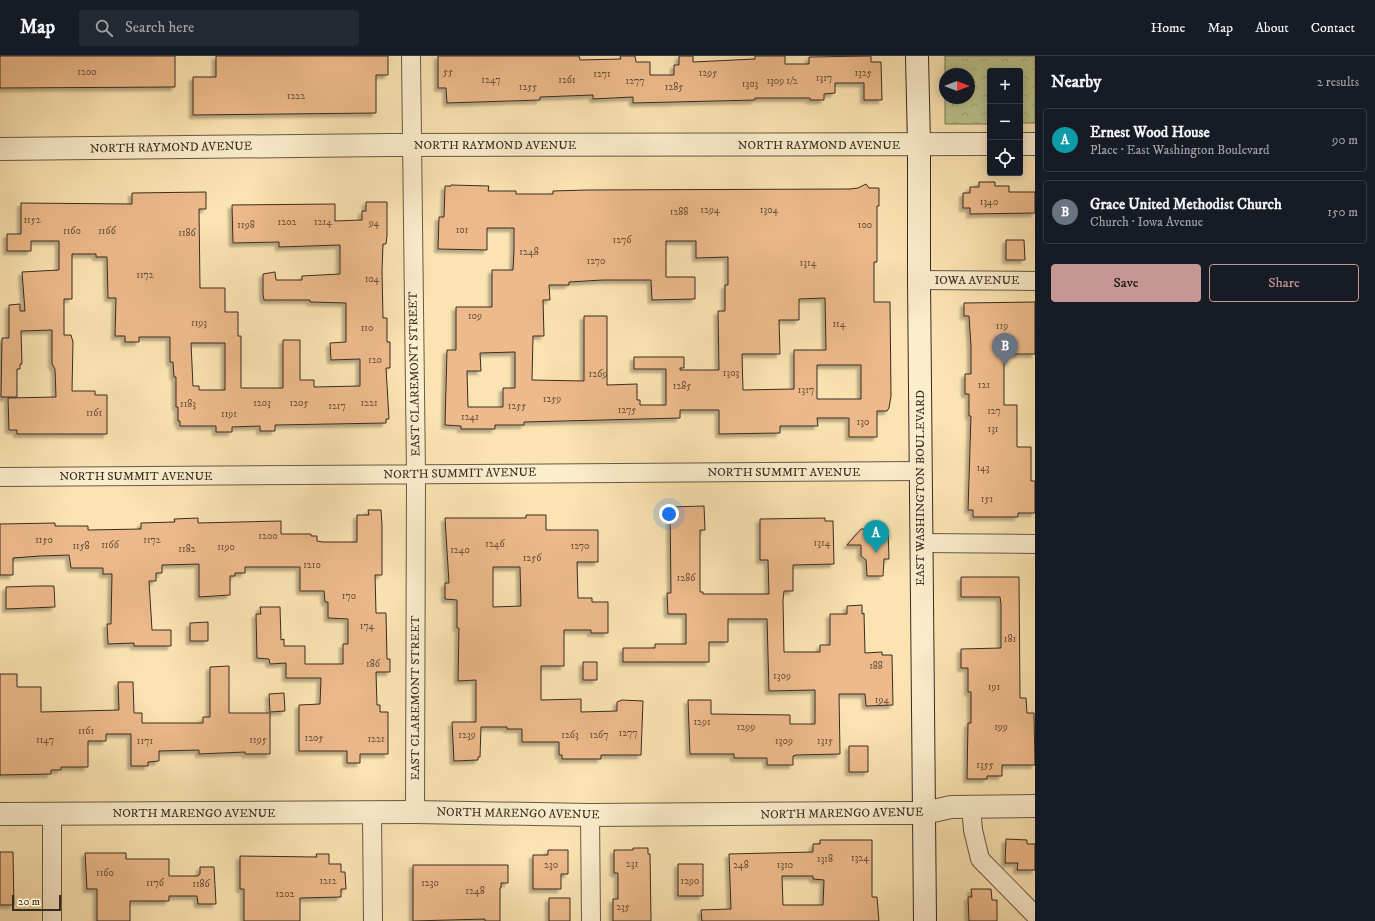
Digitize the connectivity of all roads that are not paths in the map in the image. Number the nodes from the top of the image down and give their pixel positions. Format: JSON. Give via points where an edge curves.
{"nodes":[{"id":1,"x":411,"y":56,"type":"edge"},
{"id":2,"x":917,"y":56,"type":"edge"},
{"id":3,"x":919,"y":144,"type":"junction"},
{"id":4,"x":987,"y":144,"type":"edge"},
{"id":5,"x":1023,"y":144,"type":"edge"},
{"id":6,"x":1035,"y":144,"type":"edge"},
{"id":7,"x":412,"y":146,"type":"junction"},
{"id":8,"x":0,"y":149,"type":"edge"},
{"id":9,"x":919,"y":280,"type":"junction"},
{"id":10,"x":1035,"y":281,"type":"edge"},
{"id":11,"x":920,"y":471,"type":"junction"},
{"id":12,"x":416,"y":474,"type":"junction"},
{"id":13,"x":0,"y":477,"type":"edge"},
{"id":14,"x":920,"y":544,"type":"junction"},
{"id":15,"x":1035,"y":544,"type":"edge"},
{"id":16,"x":971,"y":806,"type":"junction"},
{"id":17,"x":1035,"y":806,"type":"edge"},
{"id":18,"x":372,"y":812,"type":"junction"},
{"id":19,"x":415,"y":812,"type":"junction"},
{"id":20,"x":924,"y":813,"type":"junction"},
{"id":21,"x":0,"y":814,"type":"edge"},
{"id":22,"x":52,"y":814,"type":"junction"},
{"id":23,"x":590,"y":815,"type":"junction"},
{"id":24,"x":1035,"y":915,"type":"edge"},
{"id":25,"x":52,"y":921,"type":"edge"},
{"id":26,"x":374,"y":921,"type":"edge"},
{"id":27,"x":591,"y":921,"type":"edge"},
{"id":28,"x":925,"y":921,"type":"edge"}],
"edges":[{"from":1,"to":7,"type":"street","name":"EAST CLAREMONT STREET"},
{"from":2,"to":3,"type":"street","name":"EAST WASHINGTON BOULEVARD"},
{"from":3,"to":4,"type":"street","name":"NORTH RAYMOND AVENUE"},
{"from":3,"to":7,"type":"street","name":"NORTH RAYMOND AVENUE"},
{"from":3,"to":9,"type":"street","name":"EAST WASHINGTON BOULEVARD"},
{"from":5,"to":6,"type":"street"},
{"from":7,"to":8,"type":"street","name":"NORTH RAYMOND AVENUE"},
{"from":7,"to":12,"type":"street","name":"EAST CLAREMONT STREET"},
{"from":9,"to":10,"type":"street","name":"IOWA AVENUE"},
{"from":9,"to":11,"type":"street","name":"EAST WASHINGTON BOULEVARD"},
{"from":11,"to":12,"type":"street","name":"NORTH SUMMIT AVENUE"},
{"from":11,"to":14,"type":"street","name":"EAST WASHINGTON BOULEVARD"},
{"from":12,"to":13,"type":"street","name":"NORTH SUMMIT AVENUE"},
{"from":12,"to":19,"type":"street","name":"EAST CLAREMONT STREET"},
{"from":14,"to":15,"type":"street"},
{"from":14,"to":20,"type":"street","name":"EAST WASHINGTON BOULEVARD"},
{"from":16,"to":17,"type":"street","name":"NORTH MARENGO AVENUE"},
{"from":16,"to":20,"type":"street","name":"NORTH MARENGO AVENUE"},
{"from":16,"to":24,"type":"street","via":[[973,830],[980,859]]},
{"from":18,"to":19,"type":"street","name":"NORTH MARENGO AVENUE"},
{"from":18,"to":22,"type":"street","name":"NORTH MARENGO AVENUE"},
{"from":18,"to":26,"type":"street"},
{"from":19,"to":23,"type":"street","name":"NORTH MARENGO AVENUE"},
{"from":20,"to":23,"type":"street","name":"NORTH MARENGO AVENUE"},
{"from":20,"to":28,"type":"street","name":"EAST WASHINGTON BOULEVARD"},
{"from":21,"to":22,"type":"street","name":"NORTH MARENGO AVENUE"},
{"from":22,"to":25,"type":"street"},
{"from":23,"to":27,"type":"street"}]}
